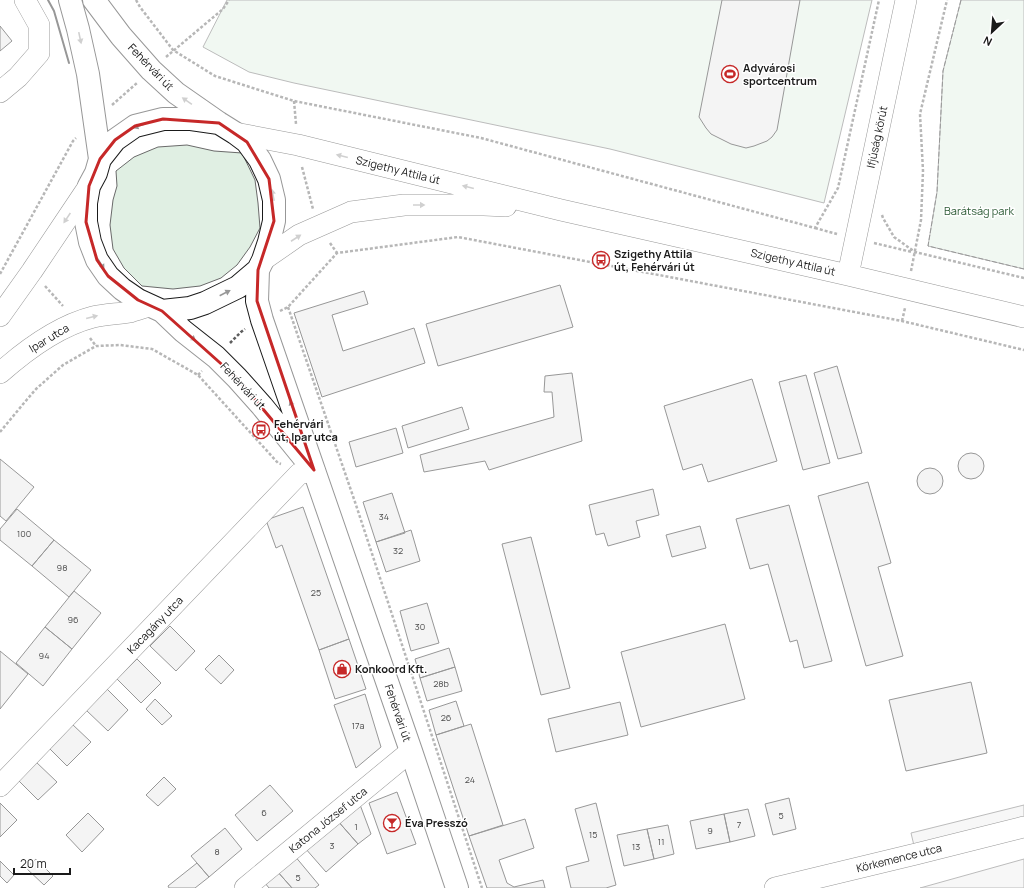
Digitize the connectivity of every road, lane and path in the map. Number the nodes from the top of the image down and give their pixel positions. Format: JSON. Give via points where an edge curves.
{"nodes":[{"id":1,"x":25,"y":0,"type":"edge"},
{"id":2,"x":70,"y":0,"type":"edge"},
{"id":3,"x":94,"y":0,"type":"edge"},
{"id":4,"x":136,"y":0,"type":"edge"},
{"id":5,"x":229,"y":0,"type":"edge"},
{"id":6,"x":880,"y":0,"type":"edge"},
{"id":7,"x":906,"y":0,"type":"edge"},
{"id":8,"x":947,"y":0,"type":"edge"},
{"id":9,"x":173,"y":50,"type":"junction"},
{"id":10,"x":152,"y":70,"type":"junction"},
{"id":11,"x":0,"y":92,"type":"edge"},
{"id":12,"x":294,"y":101,"type":"junction"},
{"id":13,"x":94,"y":122,"type":"junction"},
{"id":14,"x":227,"y":128,"type":"junction"},
{"id":15,"x":298,"y":145,"type":"junction"},
{"id":16,"x":100,"y":159,"type":"junction"},
{"id":17,"x":89,"y":186,"type":"junction"},
{"id":18,"x":561,"y":210,"type":"junction"},
{"id":19,"x":882,"y":212,"type":"dead end"},
{"id":20,"x":318,"y":226,"type":"junction"},
{"id":21,"x":915,"y":252,"type":"junction"},
{"id":22,"x":337,"y":253,"type":"junction"},
{"id":23,"x":11,"y":255,"type":"junction"},
{"id":24,"x":261,"y":265,"type":"junction"},
{"id":25,"x":32,"y":271,"type":"junction"},
{"id":26,"x":0,"y":274,"type":"edge"},
{"id":27,"x":848,"y":275,"type":"junction"},
{"id":28,"x":1024,"y":278,"type":"edge"},
{"id":29,"x":288,"y":307,"type":"junction"},
{"id":30,"x":156,"y":308,"type":"junction"},
{"id":31,"x":0,"y":316,"type":"edge"},
{"id":32,"x":1024,"y":317,"type":"edge"},
{"id":33,"x":262,"y":320,"type":"junction"},
{"id":34,"x":77,"y":322,"type":"junction"},
{"id":35,"x":96,"y":346,"type":"junction"},
{"id":36,"x":1024,"y":350,"type":"edge"},
{"id":37,"x":216,"y":357,"type":"junction"},
{"id":38,"x":0,"y":373,"type":"edge"},
{"id":39,"x":198,"y":375,"type":"junction"},
{"id":40,"x":0,"y":432,"type":"edge"},
{"id":41,"x":307,"y":472,"type":"junction"},
{"id":42,"x":412,"y":751,"type":"junction"},
{"id":43,"x":0,"y":786,"type":"edge"},
{"id":44,"x":1024,"y":826,"type":"edge"},
{"id":45,"x":245,"y":888,"type":"edge"},
{"id":46,"x":457,"y":888,"type":"edge"},
{"id":47,"x":482,"y":888,"type":"edge"},
{"id":48,"x":775,"y":888,"type":"edge"}],
"edges":[{"from":1,"to":11,"type":"street","via":[[39,25],[39,53],[18,77]]},
{"from":2,"to":13,"type":"main road","name":"Fehérvári út","one_way":true,"via":[[88,74]]},
{"from":3,"to":10,"type":"main road","name":"Fehérvári út","via":[[121,36]]},
{"from":4,"to":9,"type":"path"},
{"from":5,"to":9,"type":"path","via":[[224,9]]},
{"from":6,"to":12,"type":"path","via":[[838,188],[815,228],[481,138]]},
{"from":7,"to":27,"type":"street","name":"Ifjúság körút"},
{"from":8,"to":21,"type":"path","via":[[920,114],[923,171]]},
{"from":9,"to":10,"type":"path"},
{"from":9,"to":12,"type":"path","via":[[215,76]]},
{"from":10,"to":13,"type":"path"},
{"from":14,"to":10,"type":"main road","name":"Fehérvári út","one_way":true,"via":[[176,93]]},
{"from":12,"to":15,"type":"path"},
{"from":13,"to":16,"type":"main road","name":"Fehérvári út"},
{"from":13,"to":23,"type":"path","via":[[73,141]]},
{"from":14,"to":15,"type":"street","name":"Szigethy Attila út"},
{"from":14,"to":16,"type":"main road","name":"Fehérvári út","one_way":true,"via":[[191,119],[163,119],[135,126],[115,140]]},
{"from":24,"to":14,"type":"main road","name":"Fehérvári út","one_way":true,"via":[[274,221],[274,200],[269,179],[247,142]]},
{"from":18,"to":15,"type":"street","name":"Szigethy Attila út","one_way":true},
{"from":15,"to":20,"type":"path"},
{"from":16,"to":17,"type":"main road","name":"Fehérvári út"},
{"from":17,"to":25,"type":"street","one_way":true},
{"from":17,"to":30,"type":"main road","name":"Fehérvári út","one_way":true,"via":[[86,222],[97,260],[108,276],[122,289]]},
{"from":20,"to":18,"type":"street","name":"Szigethy Attila út","one_way":true,"via":[[351,212],[404,205],[484,205]]},
{"from":18,"to":27,"type":"street","name":"Szigethy Attila út"},
{"from":19,"to":21,"type":"path","via":[[882,218],[894,237]]},
{"from":20,"to":22,"type":"path"},
{"from":24,"to":20,"type":"street","name":"Szigethy Attila út","one_way":true,"via":[[299,235]]},
{"from":21,"to":28,"type":"path"},
{"from":22,"to":29,"type":"path"},
{"from":22,"to":36,"type":"path","via":[[458,237],[902,321]]},
{"from":23,"to":25,"type":"path"},
{"from":23,"to":26,"type":"path"},
{"from":30,"to":24,"type":"main road","one_way":true,"via":[[190,308],[205,303],[238,287]]},
{"from":24,"to":33,"type":"main road","name":"Fehérvári út","via":[[257,301]]},
{"from":25,"to":31,"type":"street"},
{"from":25,"to":34,"type":"path"},
{"from":27,"to":32,"type":"street","name":"Szigethy Attila út"},
{"from":29,"to":33,"type":"path"},
{"from":29,"to":47,"type":"path"},
{"from":34,"to":30,"type":"street","name":"Ipar utca","one_way":true,"via":[[94,316]]},
{"from":30,"to":37,"type":"main road","name":"Fehérvári út","one_way":true},
{"from":33,"to":37,"type":"path","via":[[241,332]]},
{"from":41,"to":33,"type":"main road","name":"Fehérvári út","one_way":true},
{"from":34,"to":35,"type":"path"},
{"from":34,"to":38,"type":"street","name":"Ipar utca","via":[[58,330],[19,356]]},
{"from":35,"to":39,"type":"path","via":[[120,345],[152,349]]},
{"from":35,"to":40,"type":"path","via":[[63,365],[36,389]]},
{"from":37,"to":39,"type":"path"},
{"from":37,"to":41,"type":"main road","name":"Fehérvári út","via":[[262,406]]},
{"from":39,"to":41,"type":"path","via":[[278,463]]},
{"from":41,"to":42,"type":"main road","name":"Fehérvári út"},
{"from":41,"to":43,"type":"street","name":"Kacagány utca"},
{"from":42,"to":45,"type":"street","name":"Katona József utca"},
{"from":42,"to":46,"type":"main road","name":"Fehérvári út"},
{"from":44,"to":48,"type":"street","name":"Körkemence utca"}]}
